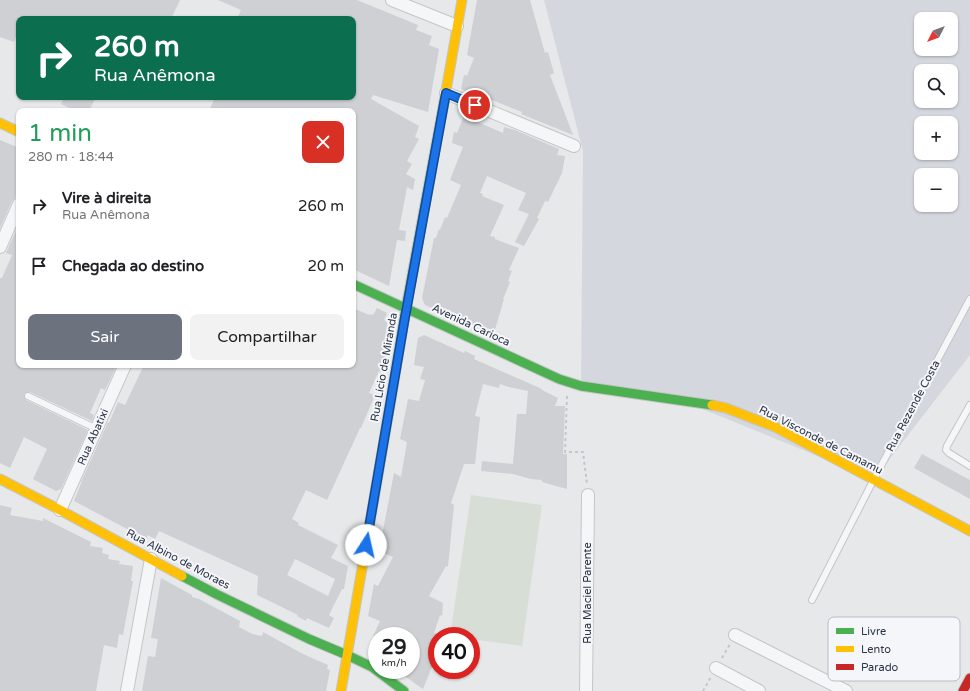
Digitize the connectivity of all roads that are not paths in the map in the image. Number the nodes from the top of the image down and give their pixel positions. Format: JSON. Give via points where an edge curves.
{"nodes":[{"id":1,"x":392,"y":0,"type":"edge"},
{"id":2,"x":462,"y":0,"type":"edge"},
{"id":3,"x":457,"y":26,"type":"junction"},
{"id":4,"x":446,"y":93,"type":"junction"},
{"id":5,"x":0,"y":123,"type":"edge"},
{"id":6,"x":16,"y":131,"type":"edge"},
{"id":7,"x":574,"y":146,"type":"dead end"},
{"id":8,"x":16,"y":211,"type":"edge"},
{"id":9,"x":0,"y":246,"type":"edge"},
{"id":10,"x":356,"y":285,"type":"edge"},
{"id":11,"x":970,"y":298,"type":"edge"},
{"id":12,"x":406,"y":308,"type":"junction"},
{"id":13,"x":124,"y":368,"type":"edge"},
{"id":14,"x":580,"y":386,"type":"joint"},
{"id":15,"x":28,"y":396,"type":"dead end"},
{"id":16,"x":970,"y":405,"type":"edge"},
{"id":17,"x":97,"y":429,"type":"junction"},
{"id":18,"x":970,"y":466,"type":"edge"},
{"id":19,"x":0,"y":479,"type":"edge"},
{"id":20,"x":874,"y":480,"type":"junction"},
{"id":21,"x":588,"y":495,"type":"road end"},
{"id":22,"x":60,"y":510,"type":"junction"},
{"id":23,"x":970,"y":531,"type":"edge"},
{"id":24,"x":151,"y":559,"type":"junction"},
{"id":25,"x":812,"y":600,"type":"dead end"},
{"id":26,"x":735,"y":634,"type":"dead end"},
{"id":27,"x":347,"y":655,"type":"junction"},
{"id":28,"x":716,"y":668,"type":"dead end"},
{"id":29,"x":970,"y":678,"type":"edge"},
{"id":30,"x":127,"y":691,"type":"edge"},
{"id":31,"x":340,"y":691,"type":"edge"},
{"id":32,"x":404,"y":691,"type":"edge"},
{"id":33,"x":586,"y":691,"type":"edge"},
{"id":34,"x":759,"y":691,"type":"edge"},
{"id":35,"x":846,"y":691,"type":"edge"},
{"id":36,"x":963,"y":691,"type":"edge"}],
"edges":[{"from":1,"to":3,"type":"street"},
{"from":2,"to":3,"type":"street","name":"Rua Lício de Miranda"},
{"from":3,"to":4,"type":"street","name":"Rua Lício de Miranda"},
{"from":4,"to":7,"type":"street"},
{"from":4,"to":12,"type":"street","name":"Rua Lício de Miranda"},
{"from":5,"to":6,"type":"street"},
{"from":8,"to":9,"type":"street"},
{"from":10,"to":12,"type":"street","name":"Avenida Carioca"},
{"from":11,"to":20,"type":"lane","name":"Rua Rezende Costa"},
{"from":12,"to":14,"type":"street","name":"Avenida Carioca","via":[[555,377]]},
{"from":12,"to":27,"type":"street","name":"Rua Lício de Miranda"},
{"from":13,"to":17,"type":"street","name":"Rua Abatixi"},
{"from":14,"to":20,"type":"street","name":"Rua Visconde de Camamu","via":[[726,408],[775,427]]},
{"from":15,"to":17,"type":"lane"},
{"from":16,"to":18,"type":"lane","via":[[946,450]]},
{"from":17,"to":22,"type":"street","name":"Rua Abatixi"},
{"from":19,"to":22,"type":"street","name":"Rua Albino de Moraes"},
{"from":20,"to":23,"type":"street","name":"Rua Visconde de Camamu"},
{"from":20,"to":25,"type":"lane","name":"Rua Rezende Costa"},
{"from":21,"to":33,"type":"street","name":"Rua Maciel Parente"},
{"from":22,"to":24,"type":"street","name":"Rua Albino de Moraes"},
{"from":24,"to":27,"type":"street","name":"Rua Albino de Moraes","via":[[216,594]]},
{"from":24,"to":30,"type":"street"},
{"from":26,"to":35,"type":"street"},
{"from":27,"to":31,"type":"street","name":"Rua Lício de Miranda"},
{"from":27,"to":32,"type":"street","name":"Rua Albino de Moraes","via":[[372,667]]},
{"from":28,"to":34,"type":"street"},
{"from":29,"to":36,"type":"street"}]}
